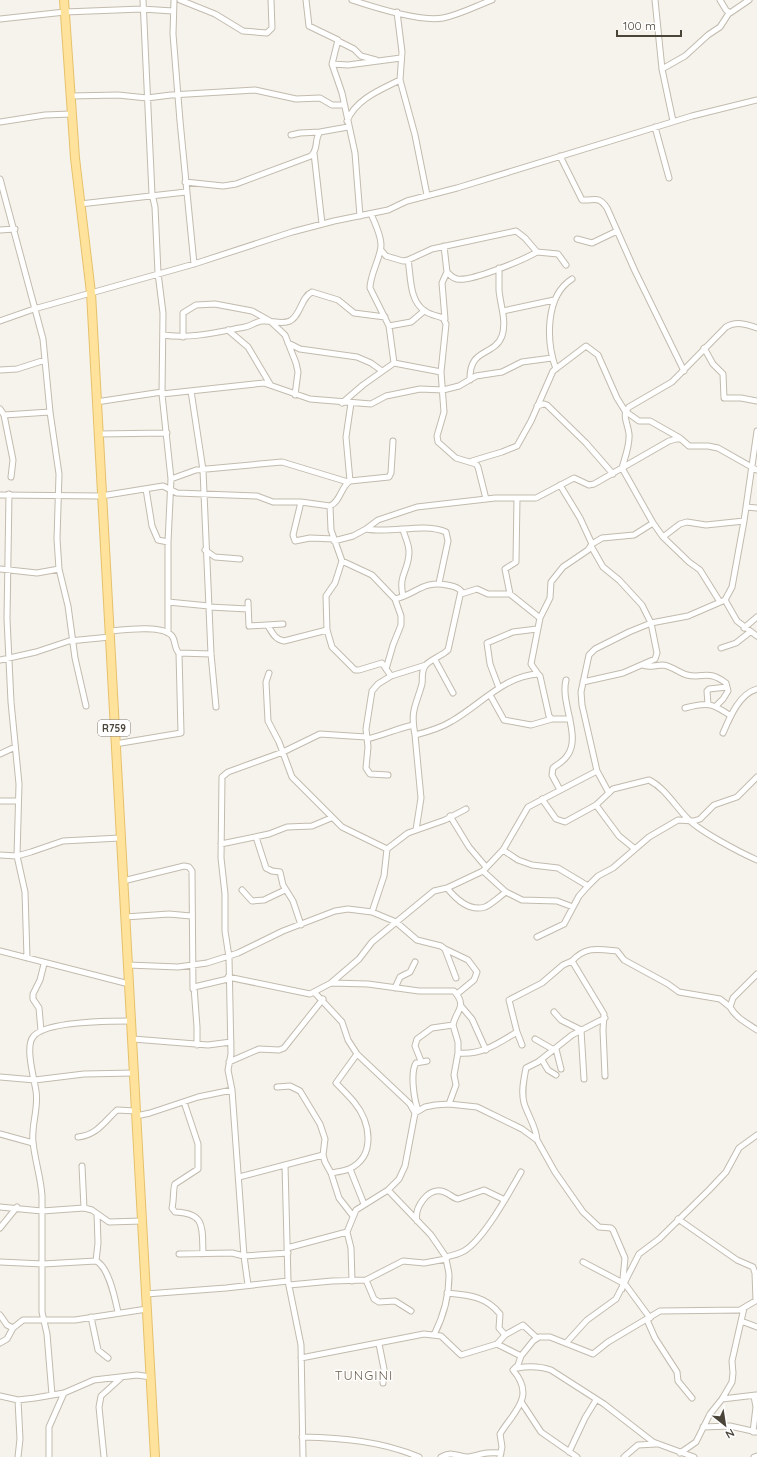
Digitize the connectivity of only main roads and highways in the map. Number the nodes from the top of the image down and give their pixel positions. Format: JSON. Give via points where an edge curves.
{"nodes":[{"id":1,"x":64,"y":0,"type":"edge"},
{"id":2,"x":155,"y":1457,"type":"edge"}],
"edges":[{"from":1,"to":2,"type":"main road","number":"R759","via":[[71,114],[91,294]]}]}
